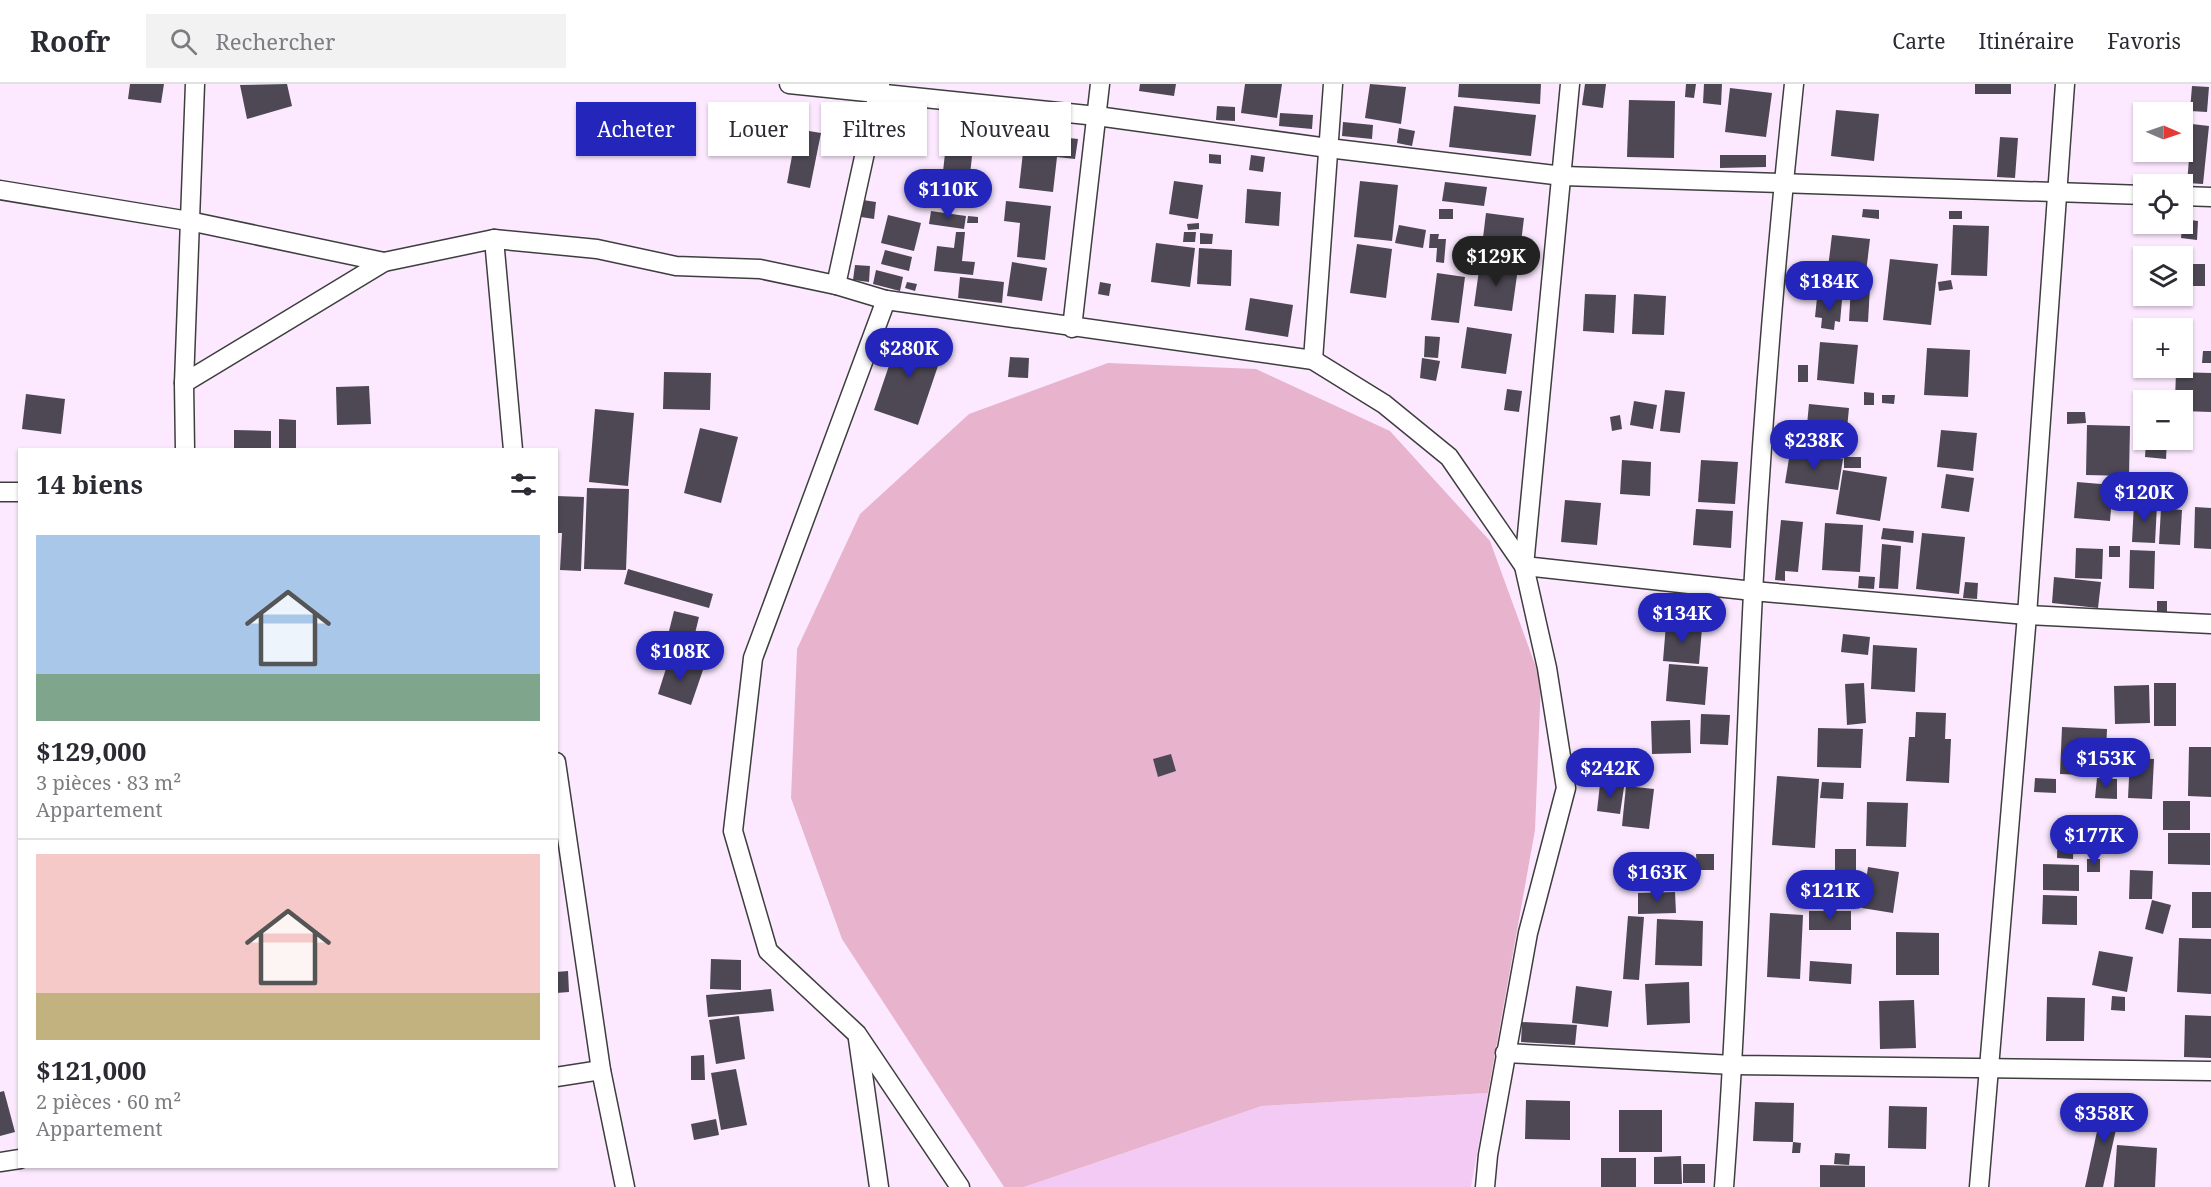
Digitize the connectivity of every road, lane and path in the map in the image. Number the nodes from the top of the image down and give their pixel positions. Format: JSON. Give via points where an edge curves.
{"nodes":[{"id":1,"x":195,"y":84,"type":"edge"},
{"id":2,"x":789,"y":84,"type":"edge"},
{"id":3,"x":1100,"y":84,"type":"edge"},
{"id":4,"x":1332,"y":84,"type":"edge"},
{"id":5,"x":1570,"y":84,"type":"edge"},
{"id":6,"x":1794,"y":84,"type":"edge"},
{"id":7,"x":2065,"y":84,"type":"edge"},
{"id":8,"x":879,"y":89,"type":"edge"},
{"id":9,"x":1096,"y":116,"type":"junction"},
{"id":10,"x":1328,"y":148,"type":"junction"},
{"id":11,"x":1563,"y":176,"type":"junction"},
{"id":12,"x":1783,"y":182,"type":"junction"},
{"id":13,"x":0,"y":190,"type":"edge"},
{"id":14,"x":2058,"y":192,"type":"junction"},
{"id":15,"x":2133,"y":195,"type":"edge"},
{"id":16,"x":2193,"y":196,"type":"edge"},
{"id":17,"x":2211,"y":197,"type":"edge"},
{"id":18,"x":189,"y":221,"type":"junction"},
{"id":19,"x":494,"y":239,"type":"junction"},
{"id":20,"x":384,"y":262,"type":"junction"},
{"id":21,"x":836,"y":285,"type":"junction"},
{"id":22,"x":886,"y":300,"type":"junction"},
{"id":23,"x":1072,"y":328,"type":"junction"},
{"id":24,"x":1312,"y":360,"type":"junction"},
{"id":25,"x":184,"y":383,"type":"junction"},
{"id":26,"x":185,"y":448,"type":"edge"},
{"id":27,"x":513,"y":448,"type":"edge"},
{"id":28,"x":0,"y":492,"type":"edge"},
{"id":29,"x":18,"y":492,"type":"edge"},
{"id":30,"x":1524,"y":566,"type":"junction"},
{"id":31,"x":1754,"y":591,"type":"junction"},
{"id":32,"x":2027,"y":615,"type":"junction"},
{"id":33,"x":2211,"y":624,"type":"edge"},
{"id":34,"x":558,"y":776,"type":"edge"},
{"id":35,"x":857,"y":1034,"type":"junction"},
{"id":36,"x":1505,"y":1053,"type":"junction"},
{"id":37,"x":1733,"y":1065,"type":"junction"},
{"id":38,"x":1989,"y":1068,"type":"junction"},
{"id":39,"x":601,"y":1070,"type":"junction"},
{"id":40,"x":2211,"y":1071,"type":"edge"},
{"id":41,"x":558,"y":1077,"type":"edge"},
{"id":42,"x":18,"y":1159,"type":"edge"},
{"id":43,"x":0,"y":1162,"type":"edge"},
{"id":44,"x":625,"y":1187,"type":"edge"},
{"id":45,"x":879,"y":1187,"type":"edge"},
{"id":46,"x":960,"y":1187,"type":"edge"},
{"id":47,"x":1485,"y":1187,"type":"edge"},
{"id":48,"x":1724,"y":1187,"type":"edge"},
{"id":49,"x":1979,"y":1187,"type":"edge"}],
"edges":[{"from":1,"to":18,"type":"street"},
{"from":2,"to":8,"type":"street"},
{"from":3,"to":9,"type":"street"},
{"from":4,"to":10,"type":"street"},
{"from":5,"to":11,"type":"street"},
{"from":6,"to":12,"type":"street"},
{"from":7,"to":14,"type":"street"},
{"from":8,"to":9,"type":"street"},
{"from":8,"to":21,"type":"street"},
{"from":9,"to":10,"type":"street"},
{"from":9,"to":23,"type":"street"},
{"from":10,"to":11,"type":"street"},
{"from":10,"to":24,"type":"street"},
{"from":11,"to":12,"type":"street"},
{"from":11,"to":30,"type":"street"},
{"from":12,"to":14,"type":"street"},
{"from":12,"to":31,"type":"street"},
{"from":13,"to":18,"type":"street"},
{"from":14,"to":15,"type":"street"},
{"from":14,"to":32,"type":"street"},
{"from":16,"to":17,"type":"street"},
{"from":18,"to":20,"type":"street"},
{"from":18,"to":25,"type":"street"},
{"from":19,"to":20,"type":"street"},
{"from":19,"to":21,"type":"street","via":[[597,249],[676,266],[760,269]]},
{"from":19,"to":27,"type":"street"},
{"from":20,"to":25,"type":"street"},
{"from":21,"to":22,"type":"street"},
{"from":22,"to":23,"type":"street"},
{"from":22,"to":35,"type":"street","via":[[753,658],[734,831],[768,951]]},
{"from":23,"to":24,"type":"street"},
{"from":24,"to":30,"type":"street","via":[[1384,404],[1449,457]]},
{"from":25,"to":26,"type":"street"},
{"from":28,"to":29,"type":"street"},
{"from":30,"to":31,"type":"street"},
{"from":30,"to":36,"type":"street","via":[[1547,668],[1566,788],[1528,933]]},
{"from":31,"to":32,"type":"street"},
{"from":31,"to":37,"type":"street"},
{"from":32,"to":33,"type":"street"},
{"from":32,"to":38,"type":"street"},
{"from":34,"to":39,"type":"street"},
{"from":35,"to":45,"type":"street"},
{"from":35,"to":46,"type":"street"},
{"from":36,"to":37,"type":"street"},
{"from":36,"to":47,"type":"street"},
{"from":37,"to":38,"type":"street"},
{"from":37,"to":48,"type":"street"},
{"from":38,"to":40,"type":"street"},
{"from":38,"to":49,"type":"street"},
{"from":39,"to":41,"type":"street"},
{"from":39,"to":44,"type":"street"},
{"from":42,"to":43,"type":"street"}]}
